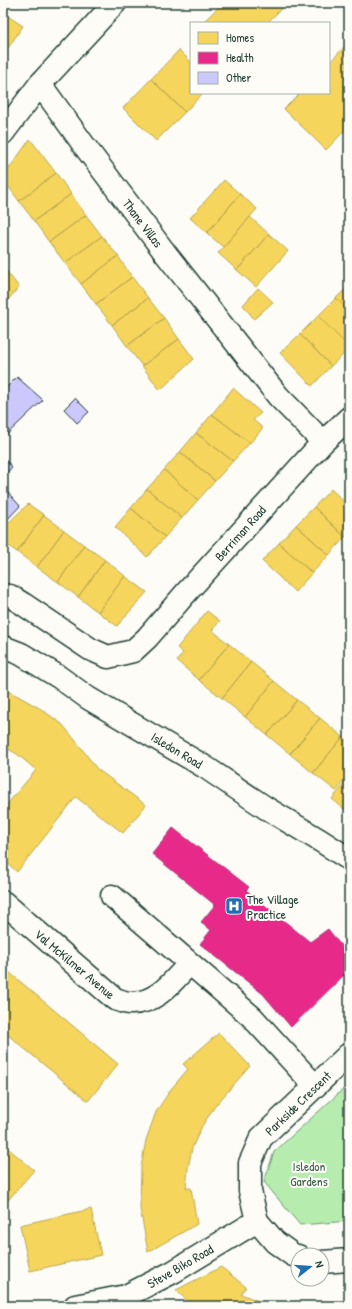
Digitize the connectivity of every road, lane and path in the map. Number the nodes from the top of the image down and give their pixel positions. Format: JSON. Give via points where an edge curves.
{"nodes":[{"id":1,"x":115,"y":3,"type":"edge"},
{"id":2,"x":40,"y":84,"type":"junction"},
{"id":3,"x":3,"y":132,"type":"edge"},
{"id":4,"x":349,"y":418,"type":"edge"},
{"id":5,"x":323,"y":442,"type":"junction"},
{"id":6,"x":3,"y":596,"type":"edge"},
{"id":7,"x":3,"y":647,"type":"edge"},
{"id":8,"x":349,"y":859,"type":"edge"},
{"id":9,"x":112,"y":896,"type":"dead end"},
{"id":10,"x":3,"y":902,"type":"edge"},
{"id":11,"x":189,"y":964,"type":"junction"},
{"id":12,"x":349,"y":1054,"type":"edge"},
{"id":13,"x":315,"y":1086,"type":"junction"},
{"id":14,"x":257,"y":1221,"type":"junction"},
{"id":15,"x":290,"y":1252,"type":"edge"},
{"id":16,"x":349,"y":1260,"type":"edge"},
{"id":17,"x":330,"y":1261,"type":"edge"},
{"id":18,"x":75,"y":1306,"type":"edge"}],
"edges":[{"from":1,"to":2,"type":"main road"},
{"from":2,"to":3,"type":"main road"},
{"from":2,"to":5,"type":"main road","name":"Thane Villas","via":[[166,254],[278,396]]},
{"from":4,"to":5,"type":"main road","name":"Berriman Road"},
{"from":5,"to":6,"type":"main road","name":"Berriman Road","via":[[134,651],[108,657],[90,649],[10,596]]},
{"from":7,"to":8,"type":"main road","name":"Isledon Road","via":[[20,654],[88,698],[205,767]]},
{"from":9,"to":11,"type":"main road"},
{"from":10,"to":11,"type":"main road","name":"Val McKilmer Avenue","via":[[115,999],[130,1003],[146,1001],[162,993]]},
{"from":11,"to":13,"type":"main road","via":[[252,1017]]},
{"from":12,"to":13,"type":"main road","name":"Parkside Crescent"},
{"from":13,"to":14,"type":"main road","name":"Parkside Crescent","via":[[261,1138],[250,1163],[250,1191]]},
{"from":14,"to":15,"type":"main road","name":"Parkside Crescent","via":[[275,1242]]},
{"from":14,"to":18,"type":"main road","name":"Steve Biko Road","via":[[173,1272],[126,1296]]},
{"from":16,"to":17,"type":"main road"}]}
